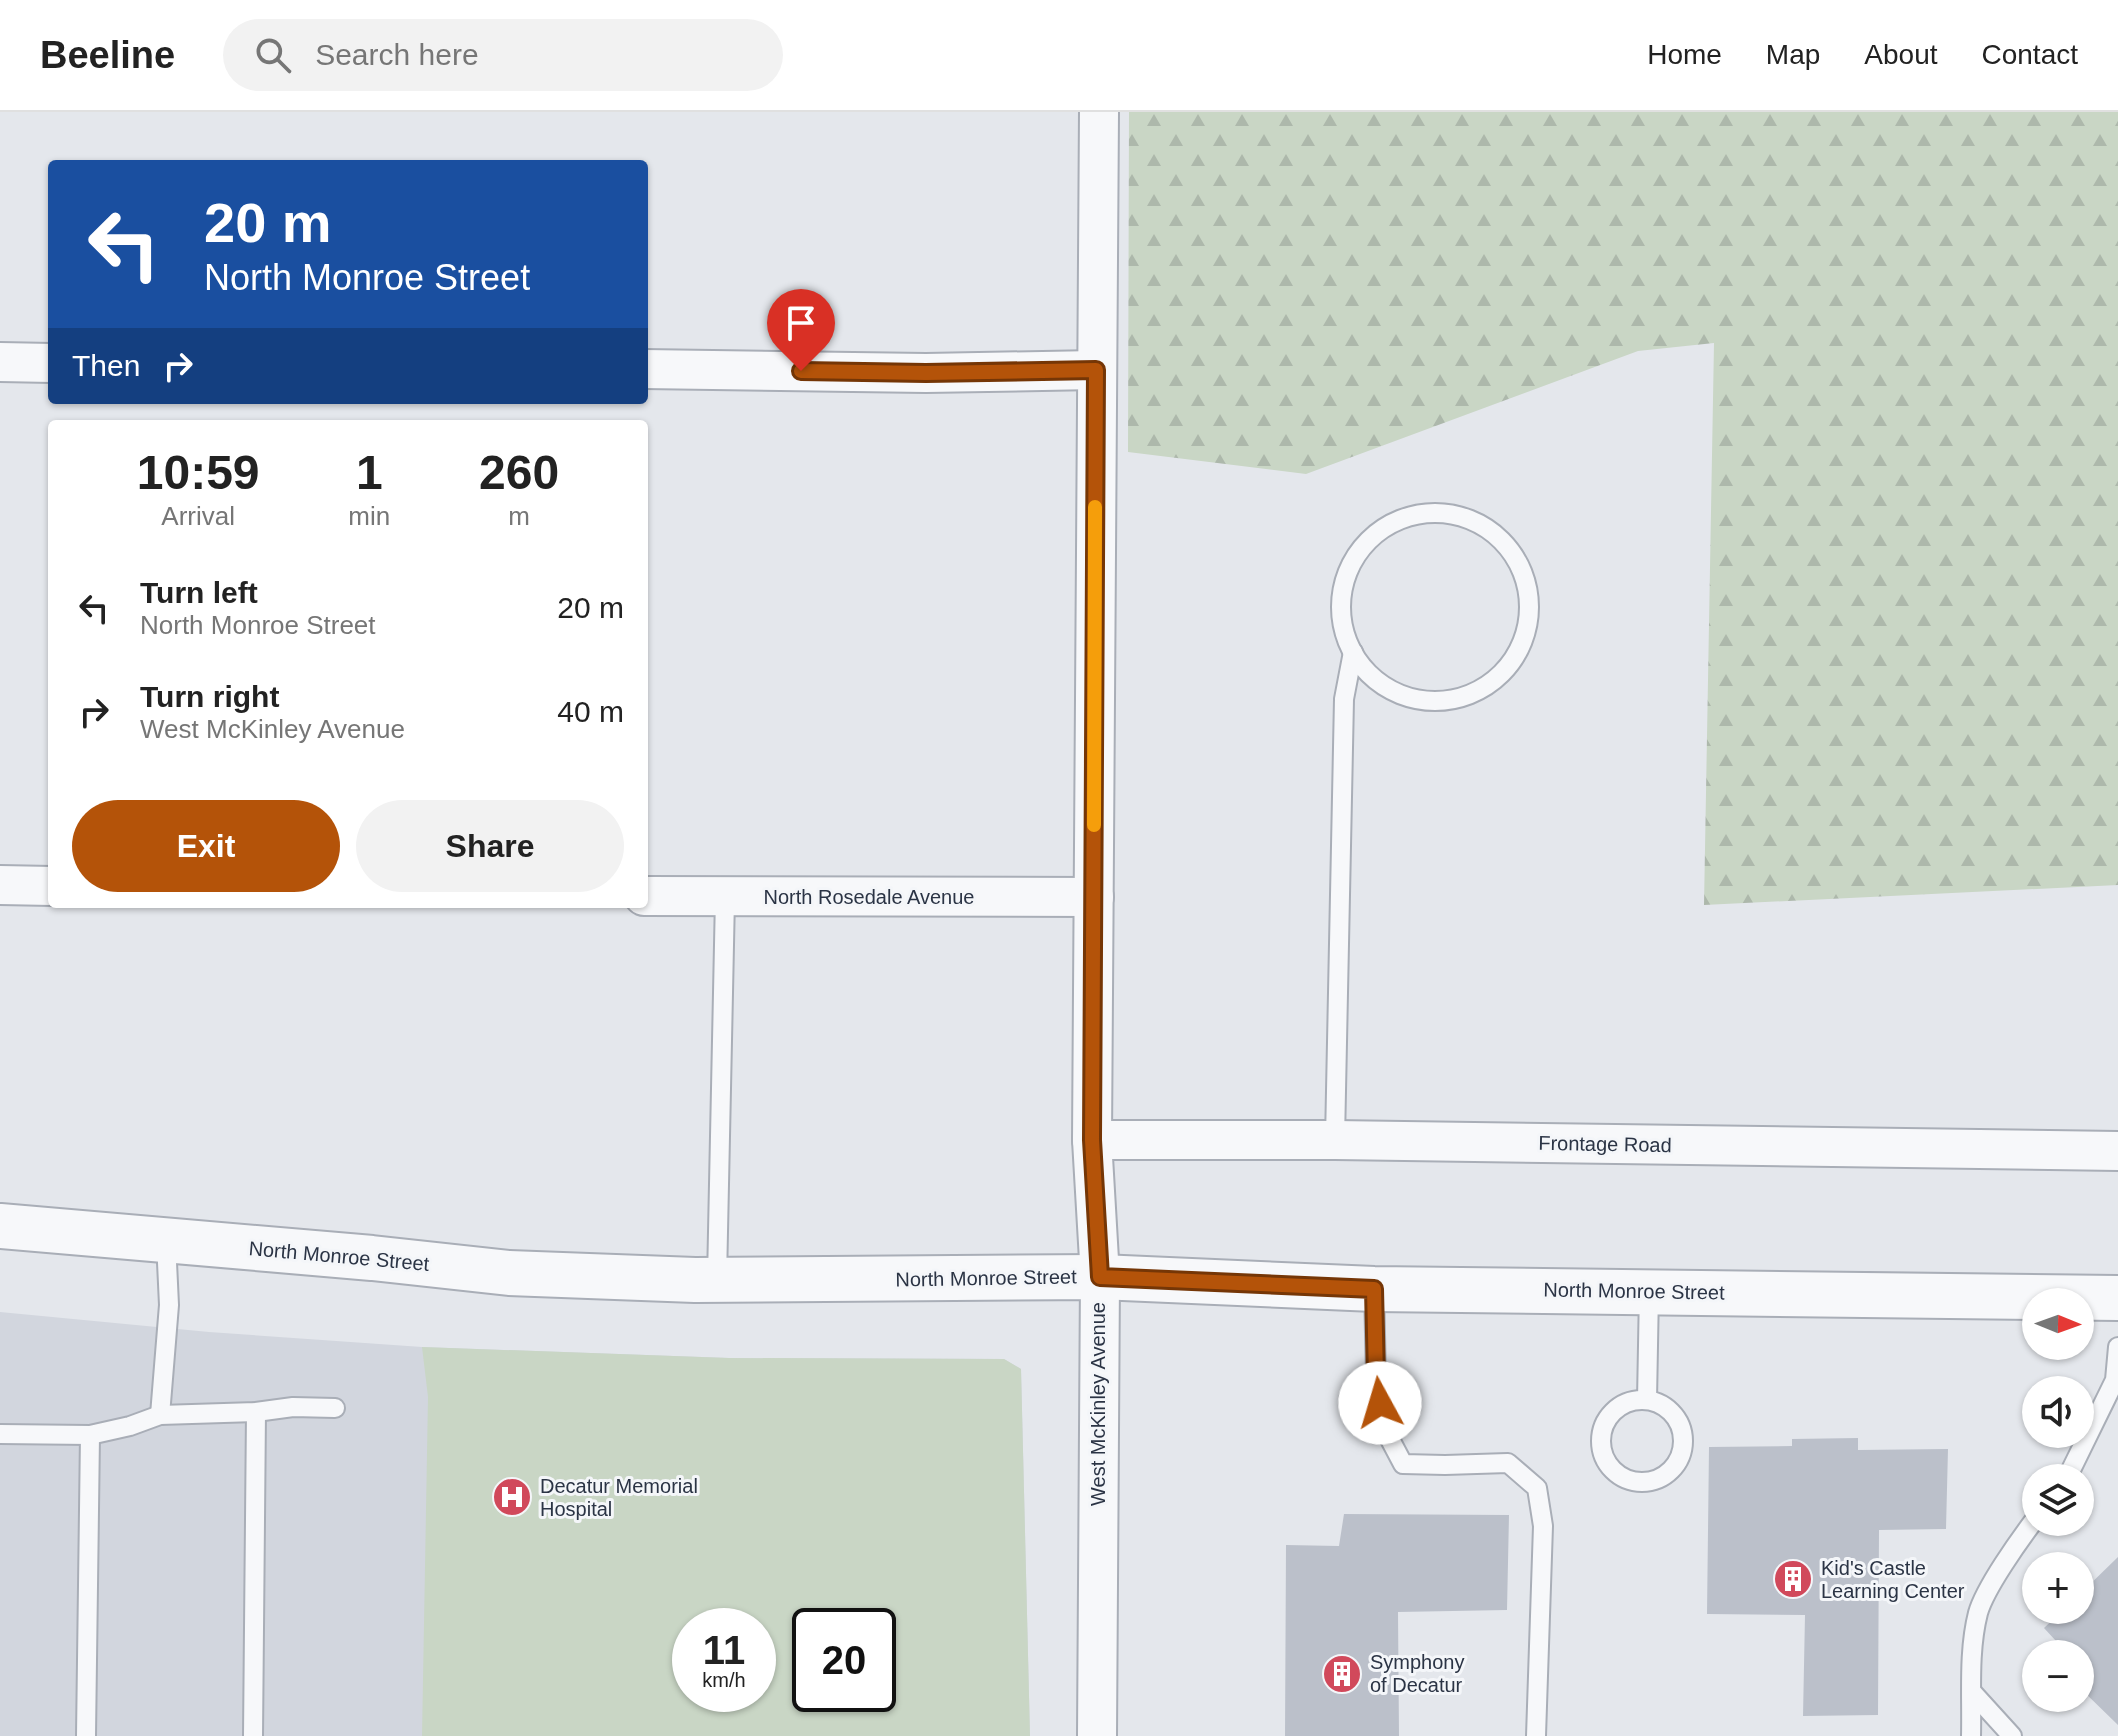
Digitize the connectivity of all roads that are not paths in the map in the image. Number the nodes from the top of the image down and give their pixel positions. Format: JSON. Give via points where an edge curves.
{"nodes":[{"id":1,"x":1099,"y":112,"type":"edge"},
{"id":2,"x":0,"y":362,"type":"edge"},
{"id":3,"x":48,"y":363,"type":"edge"},
{"id":4,"x":648,"y":369,"type":"edge"},
{"id":5,"x":1096,"y":370,"type":"junction"},
{"id":6,"x":1353,"y":652,"type":"junction"},
{"id":7,"x":0,"y":885,"type":"edge"},
{"id":8,"x":48,"y":886,"type":"edge"},
{"id":9,"x":648,"y":896,"type":"edge"},
{"id":10,"x":725,"y":897,"type":"junction"},
{"id":11,"x":1094,"y":897,"type":"junction"},
{"id":12,"x":1092,"y":1140,"type":"junction"},
{"id":13,"x":1335,"y":1140,"type":"junction"},
{"id":14,"x":2118,"y":1151,"type":"edge"},
{"id":15,"x":0,"y":1226,"type":"edge"},
{"id":16,"x":166,"y":1241,"type":"junction"},
{"id":17,"x":1100,"y":1277,"type":"junction"},
{"id":18,"x":717,"y":1280,"type":"junction"},
{"id":19,"x":1374,"y":1289,"type":"junction"},
{"id":20,"x":1649,"y":1291,"type":"junction"},
{"id":21,"x":2118,"y":1298,"type":"edge"},
{"id":22,"x":2118,"y":1347,"type":"edge"},
{"id":23,"x":1647,"y":1400,"type":"junction"},
{"id":24,"x":335,"y":1408,"type":"dead end"},
{"id":25,"x":256,"y":1412,"type":"junction"},
{"id":26,"x":160,"y":1415,"type":"junction"},
{"id":27,"x":0,"y":1434,"type":"edge"},
{"id":28,"x":90,"y":1435,"type":"junction"},
{"id":29,"x":2074,"y":1464,"type":"edge"},
{"id":30,"x":2022,"y":1536,"type":"edge"},
{"id":31,"x":1972,"y":1692,"type":"junction"},
{"id":32,"x":86,"y":1736,"type":"edge"},
{"id":33,"x":253,"y":1736,"type":"edge"},
{"id":34,"x":1097,"y":1736,"type":"edge"},
{"id":35,"x":1536,"y":1736,"type":"edge"},
{"id":36,"x":1971,"y":1736,"type":"edge"},
{"id":37,"x":2012,"y":1736,"type":"edge"}],
"edges":[{"from":1,"to":5,"type":"street","name":"West McKinley Avenue"},
{"from":2,"to":3,"type":"street"},
{"from":4,"to":5,"type":"street"},
{"from":5,"to":11,"type":"street","name":"West McKinley Avenue"},
{"from":6,"to":6,"type":"lane","via":[[1341,620],[1342,588],[1354,557],[1375,533],[1403,518],[1434,512],[1466,517],[1493,532],[1515,556],[1527,586],[1529,616],[1521,645],[1504,670],[1481,689],[1452,700],[1393,692],[1369,674]]},
{"from":6,"to":13,"type":"lane","via":[[1344,699]]},
{"from":7,"to":8,"type":"street"},
{"from":9,"to":10,"type":"street","name":"North Rosedale Avenue"},
{"from":10,"to":11,"type":"street","name":"North Rosedale Avenue"},
{"from":10,"to":18,"type":"lane"},
{"from":11,"to":12,"type":"street","name":"West McKinley Avenue"},
{"from":12,"to":13,"type":"street","name":"Frontage Road"},
{"from":12,"to":17,"type":"street","name":"West McKinley Avenue"},
{"from":13,"to":14,"type":"street","name":"Frontage Road"},
{"from":15,"to":16,"type":"street","name":"North Monroe Street"},
{"from":16,"to":18,"type":"street","name":"North Monroe Street","via":[[509,1273]]},
{"from":16,"to":26,"type":"lane","via":[[169,1305]]},
{"from":17,"to":18,"type":"street","name":"North Monroe Street"},
{"from":17,"to":19,"type":"street","name":"North Monroe Street"},
{"from":17,"to":34,"type":"street","name":"West McKinley Avenue"},
{"from":19,"to":20,"type":"street","name":"North Monroe Street"},
{"from":19,"to":35,"type":"lane","via":[[1376,1378],[1384,1428],[1403,1464],[1508,1463],[1537,1488],[1543,1526]]},
{"from":20,"to":21,"type":"street","name":"North Monroe Street"},
{"from":20,"to":23,"type":"lane"},
{"from":22,"to":29,"type":"lane","via":[[2115,1380]]},
{"from":23,"to":23,"type":"lane","via":[[1672,1412],[1680,1425],[1682,1452],[1665,1476],[1640,1482],[1616,1473],[1602,1451],[1601,1438],[1611,1413],[1634,1400]]},
{"from":24,"to":25,"type":"lane"},
{"from":25,"to":26,"type":"lane"},
{"from":25,"to":33,"type":"lane"},
{"from":26,"to":28,"type":"lane"},
{"from":27,"to":28,"type":"lane"},
{"from":28,"to":32,"type":"lane"},
{"from":30,"to":31,"type":"lane","via":[[1979,1610]]},
{"from":31,"to":36,"type":"lane"},
{"from":31,"to":37,"type":"lane"}]}
